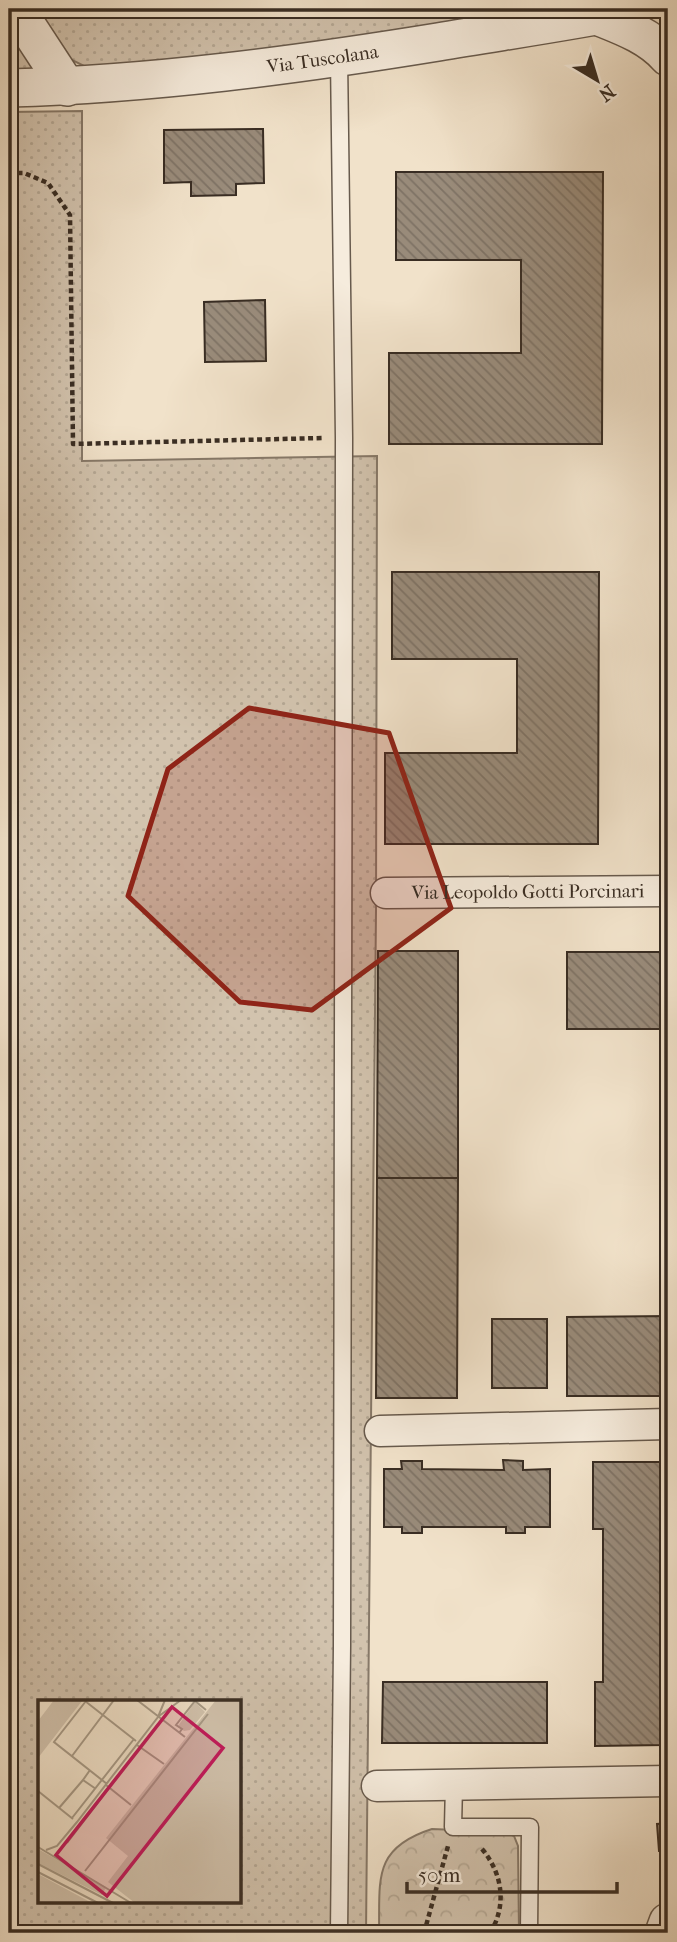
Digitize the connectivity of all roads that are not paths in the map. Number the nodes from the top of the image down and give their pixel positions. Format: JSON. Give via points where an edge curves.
{"nodes":[{"id":1,"x":16,"y":9,"type":"edge"},
{"id":2,"x":633,"y":9,"type":"edge"},
{"id":3,"x":597,"y":16,"type":"junction"},
{"id":4,"x":668,"y":57,"type":"edge"},
{"id":5,"x":339,"y":58,"type":"junction"},
{"id":6,"x":67,"y":87,"type":"junction"},
{"id":7,"x":9,"y":88,"type":"edge"},
{"id":8,"x":668,"y":891,"type":"edge"},
{"id":9,"x":386,"y":893,"type":"dead end"},
{"id":10,"x":668,"y":1424,"type":"edge"},
{"id":11,"x":380,"y":1431,"type":"dead end"},
{"id":12,"x":668,"y":1781,"type":"edge"},
{"id":13,"x":454,"y":1784,"type":"junction"},
{"id":14,"x":377,"y":1786,"type":"dead end"},
{"id":15,"x":668,"y":1922,"type":"edge"},
{"id":16,"x":339,"y":1933,"type":"edge"},
{"id":17,"x":529,"y":1933,"type":"edge"},
{"id":18,"x":664,"y":1933,"type":"edge"}],
"edges":[{"from":1,"to":6,"type":"street"},
{"from":2,"to":3,"type":"street","name":"Via Tuscolana"},
{"from":3,"to":4,"type":"street","via":[[635,32]]},
{"from":3,"to":5,"type":"street","name":"Via Tuscolana"},
{"from":5,"to":6,"type":"street","name":"Via Tuscolana"},
{"from":5,"to":16,"type":"lane","via":[[344,438]]},
{"from":6,"to":7,"type":"street","name":"Via Tuscolana"},
{"from":8,"to":9,"type":"street","name":"Via Leopoldo Gotti Porcinari"},
{"from":10,"to":11,"type":"street"},
{"from":12,"to":13,"type":"street"},
{"from":13,"to":14,"type":"street"},
{"from":13,"to":17,"type":"lane","via":[[453,1826],[530,1826]]},
{"from":15,"to":18,"type":"street"}]}
